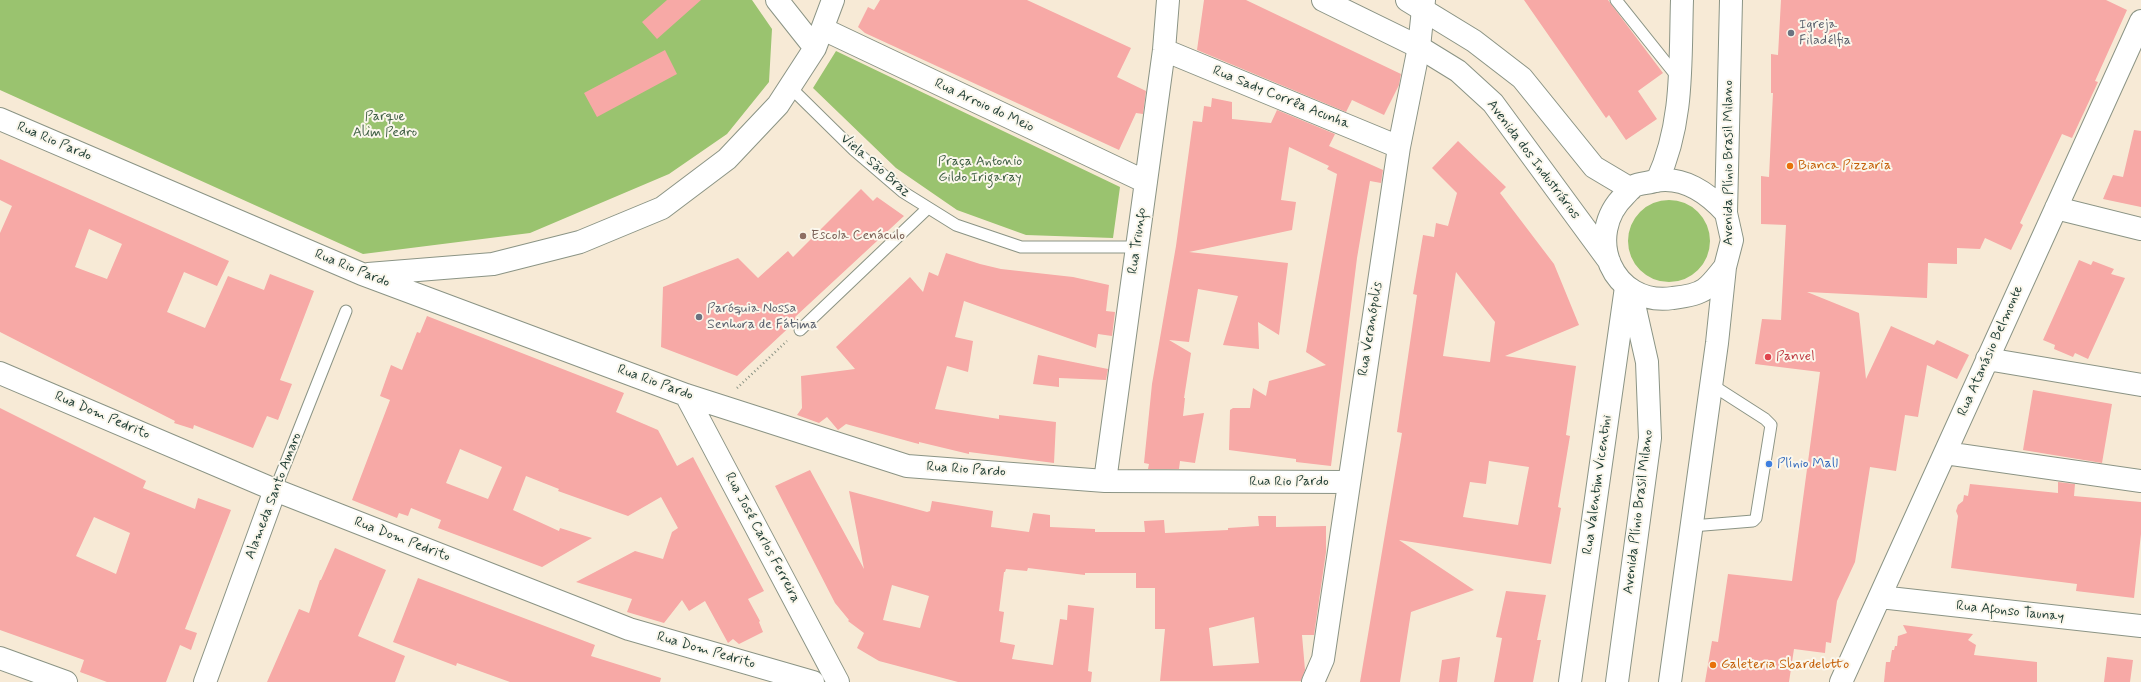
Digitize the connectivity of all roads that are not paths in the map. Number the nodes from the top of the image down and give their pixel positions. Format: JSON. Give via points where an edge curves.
{"nodes":[{"id":1,"x":777,"y":0,"type":"edge"},
{"id":2,"x":833,"y":0,"type":"edge"},
{"id":3,"x":1168,"y":0,"type":"edge"},
{"id":4,"x":1323,"y":0,"type":"edge"},
{"id":5,"x":1616,"y":0,"type":"edge"},
{"id":6,"x":1682,"y":0,"type":"edge"},
{"id":7,"x":1731,"y":0,"type":"edge"},
{"id":8,"x":1418,"y":3,"type":"edge"},
{"id":9,"x":2141,"y":21,"type":"edge"},
{"id":10,"x":819,"y":38,"type":"junction"},
{"id":11,"x":1418,"y":47,"type":"junction"},
{"id":12,"x":1164,"y":50,"type":"junction"},
{"id":13,"x":1679,"y":79,"type":"junction"},
{"id":14,"x":790,"y":87,"type":"junction"},
{"id":15,"x":0,"y":119,"type":"edge"},
{"id":16,"x":1399,"y":147,"type":"junction"},
{"id":17,"x":1657,"y":181,"type":"junction"},
{"id":18,"x":1146,"y":182,"type":"junction"},
{"id":19,"x":1631,"y":189,"type":"junction"},
{"id":20,"x":928,"y":208,"type":"junction"},
{"id":21,"x":2056,"y":208,"type":"junction"},
{"id":22,"x":1726,"y":213,"type":"junction"},
{"id":23,"x":2141,"y":229,"type":"edge"},
{"id":24,"x":1137,"y":247,"type":"junction"},
{"id":25,"x":1609,"y":261,"type":"junction"},
{"id":26,"x":1725,"y":267,"type":"junction"},
{"id":27,"x":362,"y":274,"type":"junction"},
{"id":28,"x":1629,"y":289,"type":"junction"},
{"id":29,"x":346,"y":311,"type":"dead end"},
{"id":30,"x":800,"y":330,"type":"road end"},
{"id":31,"x":1987,"y":359,"type":"junction"},
{"id":32,"x":0,"y":373,"type":"edge"},
{"id":33,"x":1712,"y":385,"type":"junction"},
{"id":34,"x":2141,"y":385,"type":"edge"},
{"id":35,"x":686,"y":395,"type":"junction"},
{"id":36,"x":1945,"y":453,"type":"junction"},
{"id":37,"x":1104,"y":481,"type":"junction"},
{"id":38,"x":2141,"y":481,"type":"edge"},
{"id":39,"x":1348,"y":482,"type":"junction"},
{"id":40,"x":275,"y":490,"type":"junction"},
{"id":41,"x":1692,"y":526,"type":"junction"},
{"id":42,"x":1880,"y":597,"type":"junction"},
{"id":43,"x":2141,"y":626,"type":"edge"},
{"id":44,"x":0,"y":658,"type":"edge"},
{"id":45,"x":66,"y":682,"type":"edge"},
{"id":46,"x":205,"y":682,"type":"edge"},
{"id":47,"x":813,"y":682,"type":"edge"},
{"id":48,"x":838,"y":682,"type":"edge"},
{"id":49,"x":1313,"y":682,"type":"edge"},
{"id":50,"x":1570,"y":682,"type":"edge"},
{"id":51,"x":1617,"y":682,"type":"edge"},
{"id":52,"x":1670,"y":682,"type":"edge"},
{"id":53,"x":1841,"y":682,"type":"edge"}],
"edges":[{"from":1,"to":10,"type":"street","name":"Rua Arroio do Meio"},
{"from":2,"to":10,"type":"street"},
{"from":3,"to":12,"type":"street","name":"Rua Triunfo"},
{"from":4,"to":11,"type":"street","name":"Avenida dos Industriários"},
{"from":5,"to":13,"type":"lane"},
{"from":6,"to":13,"type":"street"},
{"from":7,"to":22,"type":"street","name":"Avenida Plínio Brasil Milano"},
{"from":8,"to":11,"type":"street","name":"Rua Veranópolis"},
{"from":8,"to":19,"type":"street","via":[[1522,78],[1594,167]]},
{"from":9,"to":21,"type":"street","name":"Rua Atanásio Belmonte"},
{"from":10,"to":14,"type":"street"},
{"from":10,"to":18,"type":"street","name":"Rua Arroio do Meio"},
{"from":11,"to":16,"type":"street","name":"Rua Veranópolis"},
{"from":11,"to":25,"type":"street","name":"Avenida dos Industriários","via":[[1458,71],[1493,104]]},
{"from":12,"to":16,"type":"street","name":"Rua Sady Corrêa Acunha"},
{"from":12,"to":18,"type":"street","name":"Rua Triunfo"},
{"from":13,"to":17,"type":"street","via":[[1677,123],[1668,158]]},
{"from":14,"to":20,"type":"lane","name":"Viela São Braz","via":[[854,150],[903,192]]},
{"from":14,"to":27,"type":"street","via":[[778,105],[727,159],[662,208],[580,242],[493,264]]},
{"from":15,"to":27,"type":"street","name":"Rua Rio Pardo"},
{"from":16,"to":39,"type":"street","name":"Rua Veranópolis"},
{"from":17,"to":19,"type":"street","name":"Avenida Plínio Brasil Milano"},
{"from":17,"to":22,"type":"street","via":[[1673,180],[1689,185],[1713,198]]},
{"from":18,"to":24,"type":"street","name":"Rua Triunfo"},
{"from":19,"to":25,"type":"street","name":"Avenida Plínio Brasil Milano","via":[[1615,204],[1606,224],[1605,244]]},
{"from":20,"to":24,"type":"lane","name":"Viela São Braz","via":[[956,225],[1021,247]]},
{"from":20,"to":30,"type":"lane"},
{"from":21,"to":23,"type":"street"},
{"from":21,"to":31,"type":"street","name":"Rua Atanásio Belmonte"},
{"from":22,"to":26,"type":"street","name":"Avenida Plínio Brasil Milano","via":[[1732,240]]},
{"from":24,"to":37,"type":"street","name":"Rua Triunfo"},
{"from":25,"to":28,"type":"street","name":"Avenida Plínio Brasil Milano","via":[[1614,274]]},
{"from":26,"to":28,"type":"street","via":[[1704,289],[1682,297],[1664,300],[1646,297]]},
{"from":26,"to":33,"type":"street","name":"Avenida Plínio Brasil Milano"},
{"from":27,"to":35,"type":"street","name":"Rua Rio Pardo"},
{"from":28,"to":50,"type":"street","name":"Rua Valentim Vicentini"},
{"from":28,"to":51,"type":"street","name":"Avenida Plínio Brasil Milano","via":[[1647,362],[1650,438]]},
{"from":29,"to":40,"type":"lane","name":"Alameda Santo Amaro"},
{"from":31,"to":34,"type":"street"},
{"from":31,"to":36,"type":"street","name":"Rua Atanásio Belmonte"},
{"from":32,"to":40,"type":"street","name":"Rua Dom Pedrito"},
{"from":33,"to":41,"type":"street","name":"Avenida Plínio Brasil Milano"},
{"from":33,"to":41,"type":"lane","via":[[1771,425],[1756,518],[1753,521]]},
{"from":35,"to":37,"type":"street","name":"Rua Rio Pardo","via":[[907,466]]},
{"from":35,"to":48,"type":"street","name":"Rua José Carlos Ferreira"},
{"from":36,"to":38,"type":"street"},
{"from":36,"to":42,"type":"street","name":"Rua Atanásio Belmonte"},
{"from":37,"to":39,"type":"street","name":"Rua Rio Pardo"},
{"from":39,"to":49,"type":"street","name":"Rua Veranópolis","via":[[1323,659]]},
{"from":40,"to":46,"type":"street","name":"Alameda Santo Amaro"},
{"from":40,"to":47,"type":"street","name":"Rua Dom Pedrito","via":[[629,629]]},
{"from":41,"to":52,"type":"street","name":"Avenida Plínio Brasil Milano"},
{"from":42,"to":43,"type":"street","name":"Rua Afonso Taunay"},
{"from":42,"to":53,"type":"street","name":"Rua Atanásio Belmonte"},
{"from":44,"to":45,"type":"street"}]}
